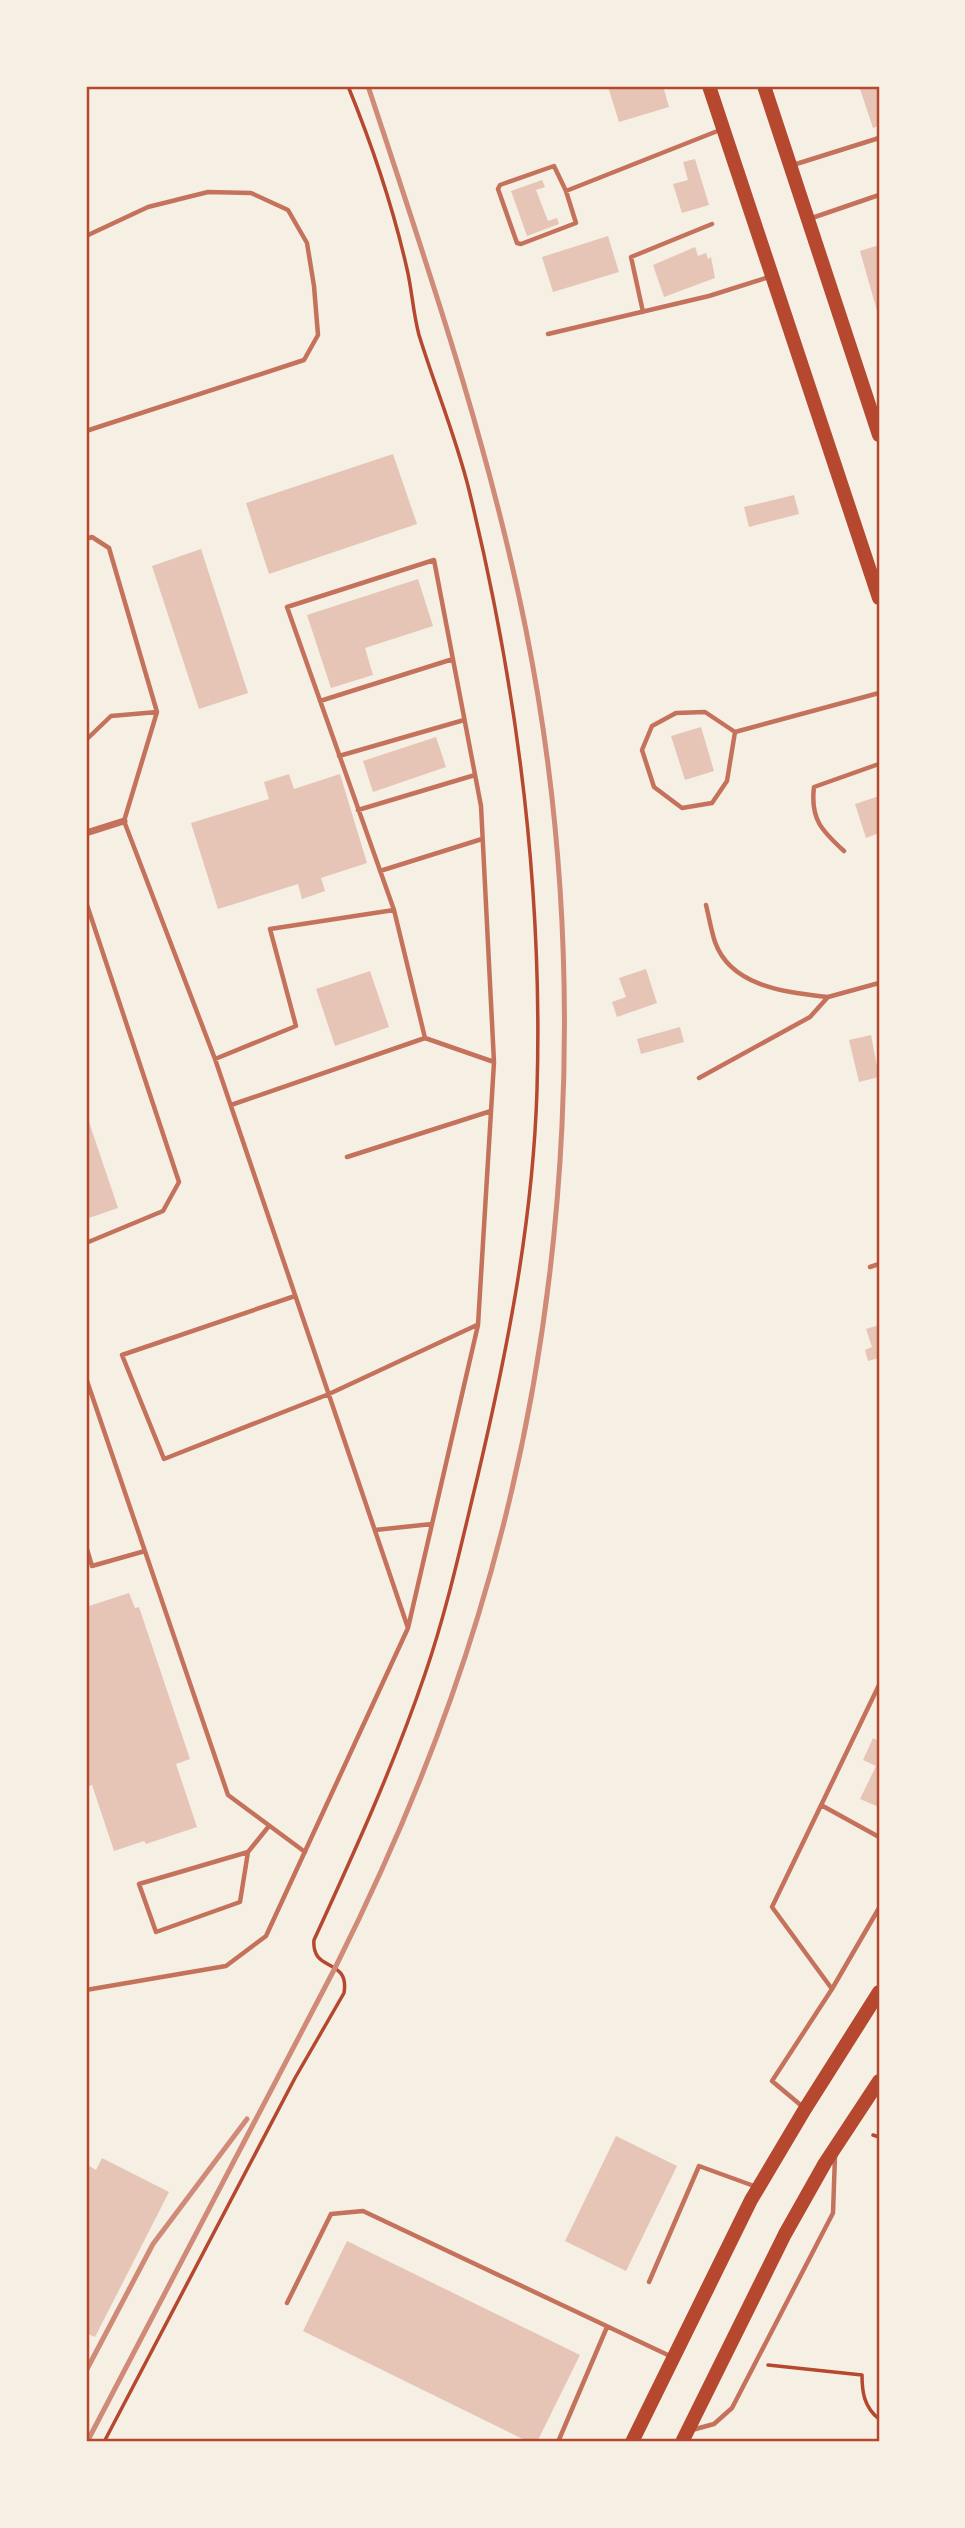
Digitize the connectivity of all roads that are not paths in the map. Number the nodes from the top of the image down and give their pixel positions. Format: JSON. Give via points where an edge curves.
{"nodes":[{"id":1,"x":709,"y":86,"type":"edge"},
{"id":2,"x":764,"y":86,"type":"edge"},
{"id":3,"x":725,"y":129,"type":"junction"},
{"id":4,"x":879,"y":138,"type":"edge"},
{"id":5,"x":790,"y":165,"type":"junction"},
{"id":6,"x":566,"y":191,"type":"junction"},
{"id":7,"x":879,"y":195,"type":"edge"},
{"id":8,"x":808,"y":219,"type":"junction"},
{"id":9,"x":712,"y":225,"type":"dead end"},
{"id":10,"x":86,"y":236,"type":"edge"},
{"id":11,"x":774,"y":275,"type":"junction"},
{"id":12,"x":643,"y":312,"type":"junction"},
{"id":13,"x":548,"y":334,"type":"dead end"},
{"id":14,"x":86,"y":431,"type":"edge"},
{"id":15,"x":879,"y":435,"type":"edge"},
{"id":16,"x":86,"y":539,"type":"edge"},
{"id":17,"x":879,"y":598,"type":"edge"},
{"id":18,"x":453,"y":659,"type":"junction"},
{"id":19,"x":879,"y":693,"type":"edge"},
{"id":20,"x":320,"y":701,"type":"junction"},
{"id":21,"x":158,"y":712,"type":"junction"},
{"id":22,"x":464,"y":720,"type":"junction"},
{"id":23,"x":735,"y":732,"type":"junction"},
{"id":24,"x":86,"y":740,"type":"edge"},
{"id":25,"x":339,"y":756,"type":"junction"},
{"id":26,"x":879,"y":764,"type":"edge"},
{"id":27,"x":475,"y":775,"type":"junction"},
{"id":28,"x":358,"y":810,"type":"junction"},
{"id":29,"x":124,"y":821,"type":"junction"},
{"id":30,"x":86,"y":833,"type":"edge"},
{"id":31,"x":482,"y":839,"type":"junction"},
{"id":32,"x":844,"y":851,"type":"dead end"},
{"id":33,"x":380,"y":871,"type":"junction"},
{"id":34,"x":86,"y":902,"type":"edge"},
{"id":35,"x":706,"y":905,"type":"dead end"},
{"id":36,"x":394,"y":910,"type":"junction"},
{"id":37,"x":879,"y":983,"type":"edge"},
{"id":38,"x":828,"y":997,"type":"junction"},
{"id":39,"x":425,"y":1038,"type":"junction"},
{"id":40,"x":215,"y":1059,"type":"junction"},
{"id":41,"x":494,"y":1062,"type":"junction"},
{"id":42,"x":699,"y":1078,"type":"dead end"},
{"id":43,"x":230,"y":1105,"type":"junction"},
{"id":44,"x":491,"y":1111,"type":"junction"},
{"id":45,"x":347,"y":1157,"type":"dead end"},
{"id":46,"x":86,"y":1244,"type":"edge"},
{"id":47,"x":879,"y":1264,"type":"edge"},
{"id":48,"x":870,"y":1267,"type":"dead end"},
{"id":49,"x":295,"y":1296,"type":"junction"},
{"id":50,"x":478,"y":1325,"type":"junction"},
{"id":51,"x":86,"y":1378,"type":"edge"},
{"id":52,"x":329,"y":1394,"type":"junction"},
{"id":53,"x":432,"y":1524,"type":"junction"},
{"id":54,"x":375,"y":1530,"type":"junction"},
{"id":55,"x":86,"y":1546,"type":"edge"},
{"id":56,"x":145,"y":1550,"type":"junction"},
{"id":57,"x":408,"y":1628,"type":"junction"},
{"id":58,"x":879,"y":1685,"type":"edge"},
{"id":59,"x":821,"y":1805,"type":"junction"},
{"id":60,"x":269,"y":1826,"type":"junction"},
{"id":61,"x":879,"y":1837,"type":"edge"},
{"id":62,"x":248,"y":1852,"type":"junction"},
{"id":63,"x":305,"y":1852,"type":"junction"},
{"id":64,"x":879,"y":1908,"type":"edge"},
{"id":65,"x":832,"y":1989,"type":"junction"},
{"id":66,"x":86,"y":1990,"type":"edge"},
{"id":67,"x":879,"y":1992,"type":"edge"},
{"id":68,"x":879,"y":2081,"type":"edge"},
{"id":69,"x":805,"y":2109,"type":"junction"},
{"id":70,"x":835,"y":2149,"type":"junction"},
{"id":71,"x":758,"y":2188,"type":"junction"},
{"id":72,"x":649,"y":2282,"type":"dead end"},
{"id":73,"x":287,"y":2304,"type":"dead end"},
{"id":74,"x":607,"y":2327,"type":"junction"},
{"id":75,"x":673,"y":2358,"type":"junction"},
{"id":76,"x":685,"y":2437,"type":"edge"},
{"id":77,"x":558,"y":2442,"type":"edge"},
{"id":78,"x":632,"y":2442,"type":"edge"}],
"edges":[{"from":1,"to":3,"type":"main road"},
{"from":2,"to":5,"type":"main road"},
{"from":3,"to":6,"type":"lane"},
{"from":3,"to":11,"type":"main road"},
{"from":4,"to":5,"type":"lane"},
{"from":5,"to":8,"type":"main road"},
{"from":6,"to":6,"type":"lane","via":[[552,165],[499,186],[517,243],[576,223]]},
{"from":7,"to":8,"type":"lane"},
{"from":8,"to":15,"type":"main road"},
{"from":9,"to":12,"type":"lane","via":[[631,257]]},
{"from":10,"to":14,"type":"lane","via":[[148,207],[208,192],[251,193],[288,210],[307,243],[318,335],[303,360]]},
{"from":11,"to":12,"type":"lane"},
{"from":11,"to":17,"type":"main road"},
{"from":12,"to":13,"type":"lane"},
{"from":16,"to":21,"type":"lane","via":[[92,537],[109,548]]},
{"from":18,"to":20,"type":"lane"},
{"from":18,"to":20,"type":"lane","via":[[434,560],[287,607]]},
{"from":18,"to":22,"type":"lane"},
{"from":19,"to":23,"type":"lane"},
{"from":20,"to":25,"type":"lane"},
{"from":21,"to":24,"type":"lane","via":[[111,716]]},
{"from":21,"to":29,"type":"lane"},
{"from":22,"to":25,"type":"lane"},
{"from":22,"to":27,"type":"lane"},
{"from":23,"to":23,"type":"lane","via":[[705,712],[676,713],[652,726],[642,750],[654,787],[682,808],[712,803],[727,781]]},
{"from":25,"to":28,"type":"lane"},
{"from":26,"to":32,"type":"lane","via":[[814,788],[812,805],[823,832]]},
{"from":27,"to":28,"type":"lane"},
{"from":27,"to":31,"type":"lane"},
{"from":28,"to":33,"type":"lane"},
{"from":29,"to":30,"type":"street"},
{"from":29,"to":40,"type":"lane"},
{"from":31,"to":33,"type":"lane"},
{"from":31,"to":41,"type":"lane"},
{"from":33,"to":36,"type":"lane"},
{"from":34,"to":46,"type":"lane","via":[[179,1182],[163,1211]]},
{"from":35,"to":38,"type":"lane","via":[[716,945],[735,971],[754,982]]},
{"from":36,"to":39,"type":"lane"},
{"from":36,"to":40,"type":"lane","via":[[270,929],[296,1026]]},
{"from":37,"to":38,"type":"lane"},
{"from":38,"to":42,"type":"lane","via":[[810,1017]]},
{"from":39,"to":41,"type":"lane"},
{"from":39,"to":43,"type":"lane"},
{"from":40,"to":43,"type":"lane"},
{"from":41,"to":44,"type":"lane"},
{"from":43,"to":49,"type":"lane"},
{"from":44,"to":45,"type":"lane"},
{"from":44,"to":50,"type":"lane"},
{"from":47,"to":48,"type":"lane"},
{"from":49,"to":52,"type":"lane"},
{"from":49,"to":52,"type":"lane","via":[[121,1355],[164,1460]]},
{"from":50,"to":52,"type":"lane"},
{"from":50,"to":53,"type":"lane"},
{"from":51,"to":56,"type":"lane"},
{"from":52,"to":54,"type":"lane"},
{"from":53,"to":54,"type":"lane"},
{"from":53,"to":57,"type":"lane"},
{"from":54,"to":57,"type":"lane"},
{"from":55,"to":56,"type":"lane","via":[[92,1566]]},
{"from":56,"to":60,"type":"lane","via":[[228,1795]]},
{"from":57,"to":63,"type":"lane"},
{"from":58,"to":59,"type":"lane"},
{"from":59,"to":61,"type":"lane"},
{"from":59,"to":65,"type":"lane","via":[[772,1907]]},
{"from":60,"to":62,"type":"lane"},
{"from":60,"to":63,"type":"lane"},
{"from":62,"to":62,"type":"lane","via":[[139,1884],[156,1932],[240,1902]]},
{"from":63,"to":66,"type":"lane","via":[[266,1936],[226,1966]]},
{"from":64,"to":65,"type":"lane"},
{"from":65,"to":69,"type":"lane","via":[[772,2081]]},
{"from":67,"to":69,"type":"main road"},
{"from":68,"to":70,"type":"main road"},
{"from":69,"to":71,"type":"main road"},
{"from":70,"to":76,"type":"main road","via":[[785,2234]]},
{"from":70,"to":76,"type":"lane","via":[[833,2213],[732,2408],[714,2424]]},
{"from":71,"to":72,"type":"lane","via":[[699,2166]]},
{"from":71,"to":75,"type":"main road"},
{"from":73,"to":74,"type":"lane","via":[[331,2214],[363,2211]]},
{"from":74,"to":75,"type":"lane"},
{"from":74,"to":77,"type":"lane"},
{"from":75,"to":78,"type":"main road"}]}
